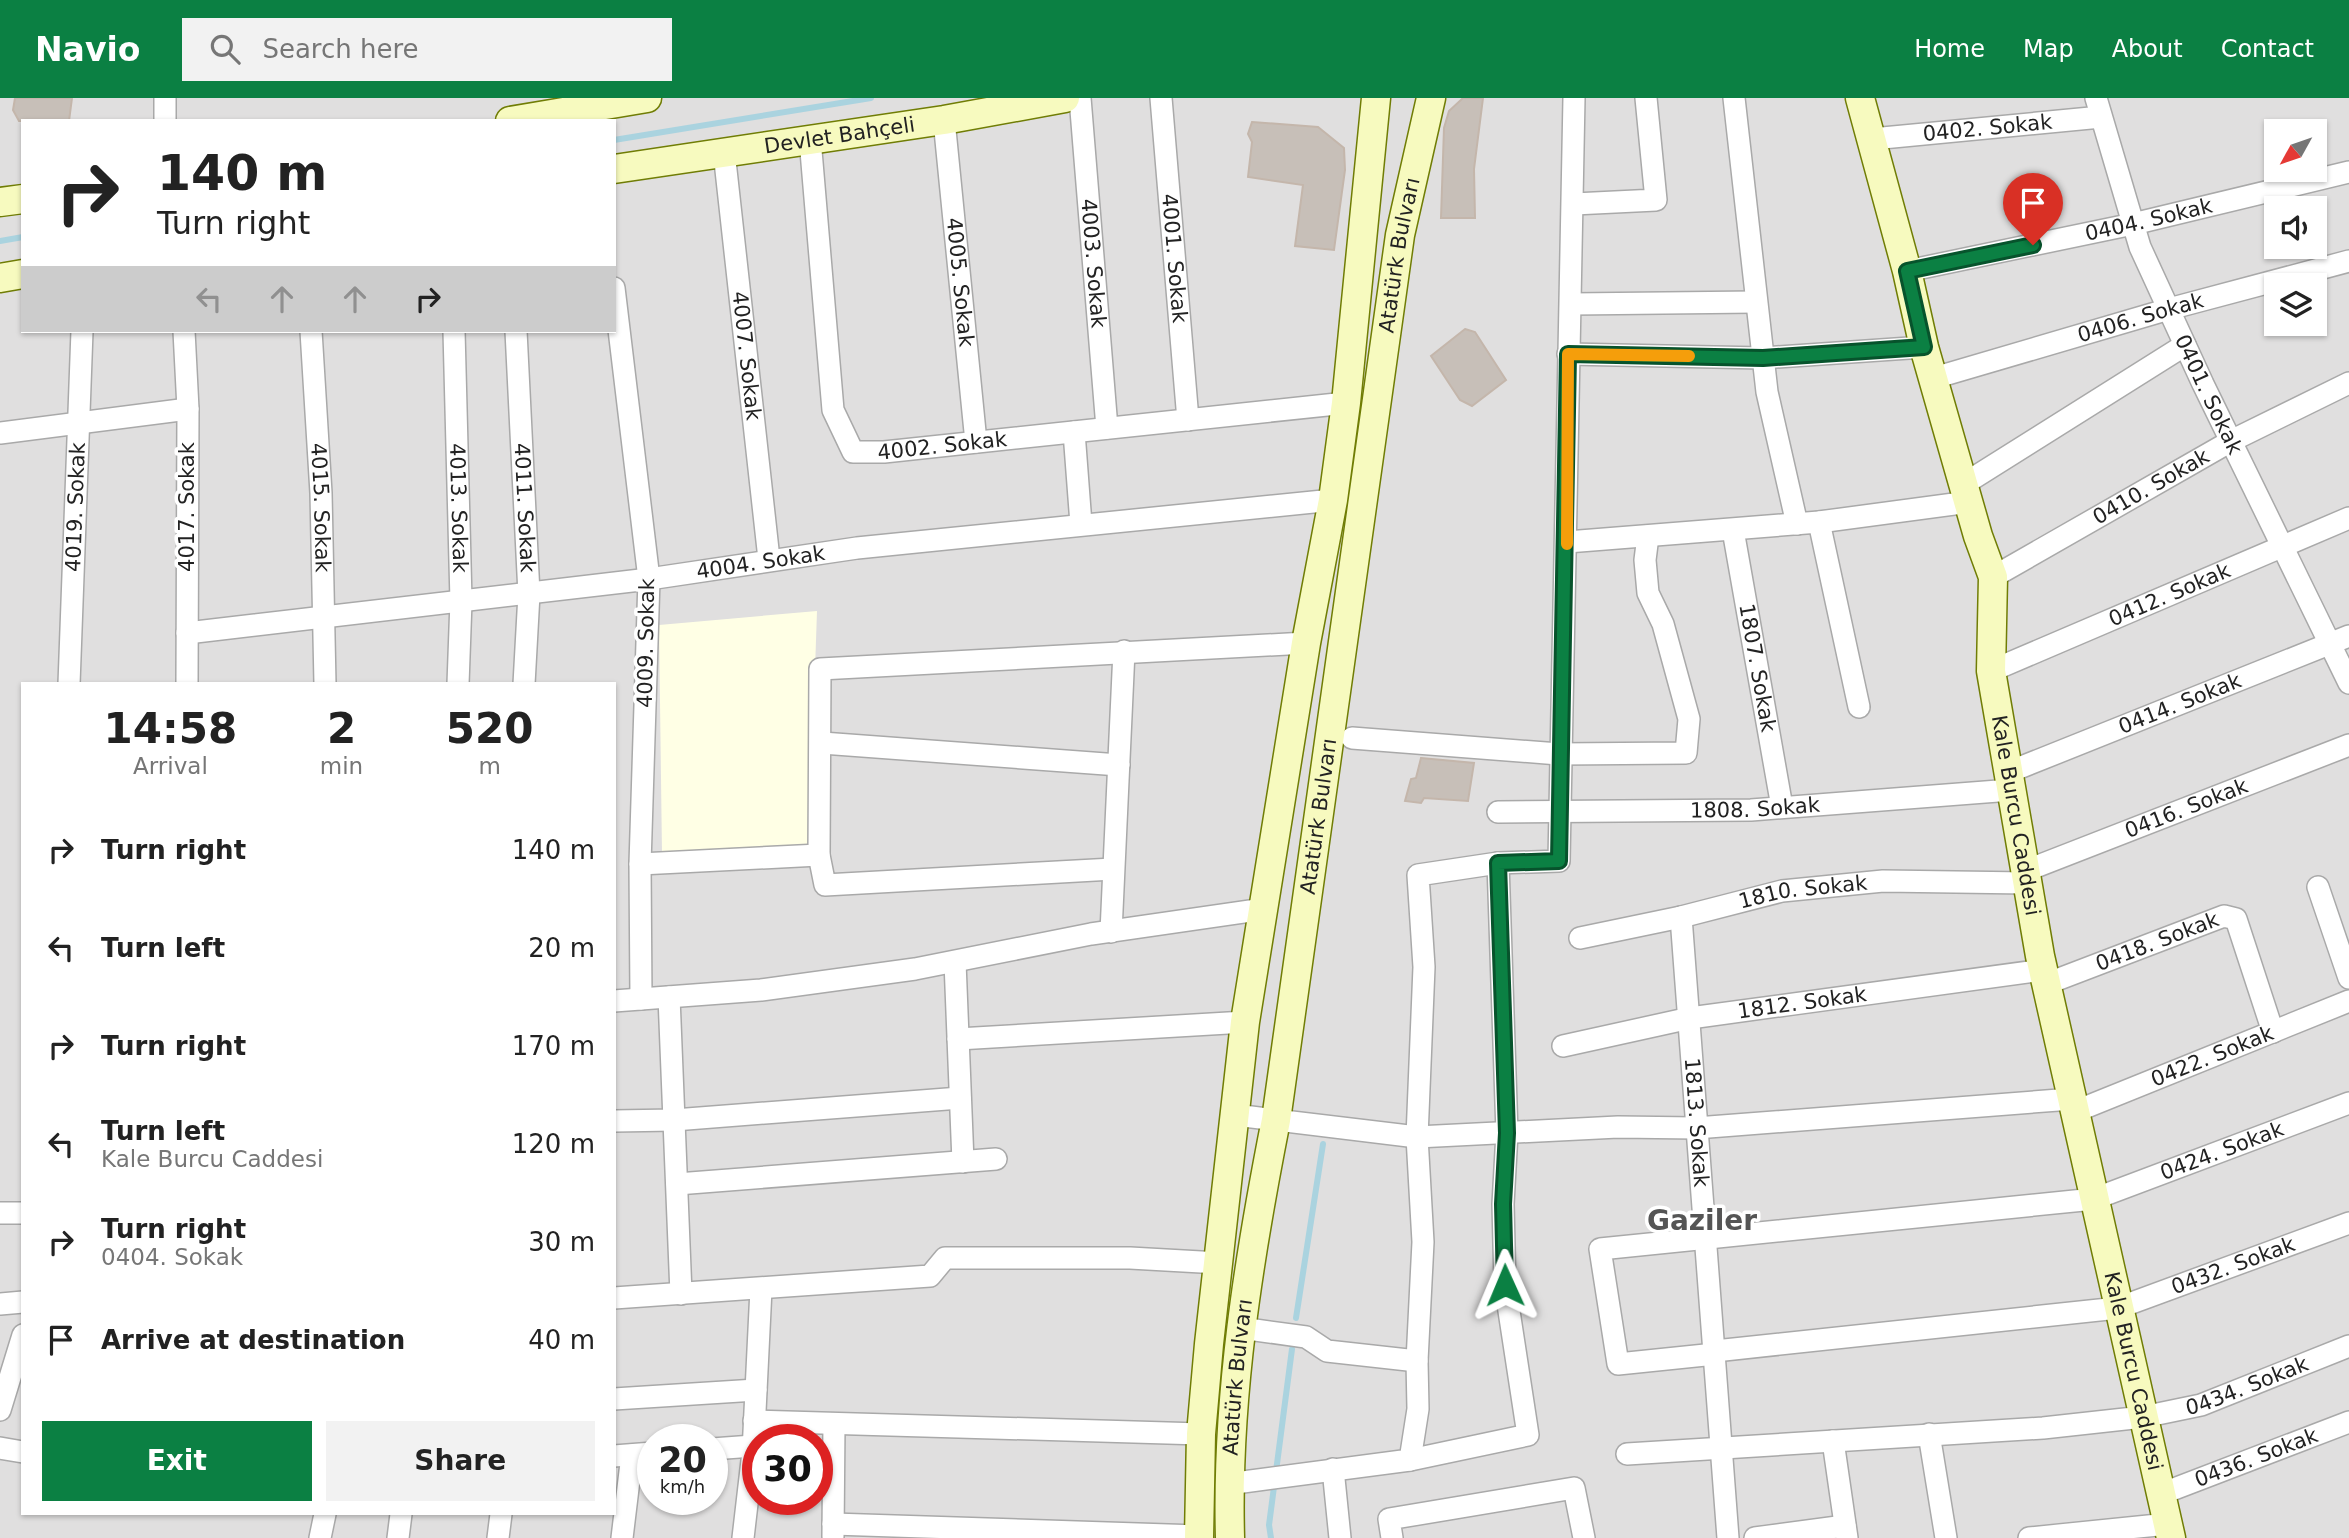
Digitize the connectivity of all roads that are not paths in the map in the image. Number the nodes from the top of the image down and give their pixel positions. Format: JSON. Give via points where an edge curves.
{"nodes":[{"id":1,"x":165,"y":98,"type":"edge"},
{"id":2,"x":647,"y":98,"type":"edge"},
{"id":3,"x":1065,"y":98,"type":"edge"},
{"id":4,"x":1080,"y":98,"type":"edge"},
{"id":5,"x":1161,"y":98,"type":"edge"},
{"id":6,"x":1376,"y":98,"type":"edge"},
{"id":7,"x":1431,"y":98,"type":"edge"},
{"id":8,"x":1574,"y":98,"type":"edge"},
{"id":9,"x":1646,"y":98,"type":"edge"},
{"id":10,"x":1734,"y":98,"type":"edge"},
{"id":11,"x":1860,"y":98,"type":"edge"},
{"id":12,"x":2099,"y":107,"type":"edge"},
{"id":13,"x":165,"y":119,"type":"edge"},
{"id":14,"x":522,"y":119,"type":"edge"},
{"id":15,"x":944,"y":120,"type":"junction"},
{"id":16,"x":810,"y":139,"type":"junction"},
{"id":17,"x":1872,"y":139,"type":"junction"},
{"id":18,"x":724,"y":152,"type":"junction"},
{"id":19,"x":616,"y":169,"type":"edge"},
{"id":20,"x":2349,"y":172,"type":"edge"},
{"id":21,"x":21,"y":199,"type":"edge"},
{"id":22,"x":0,"y":202,"type":"edge"},
{"id":23,"x":1574,"y":204,"type":"junction"},
{"id":24,"x":2133,"y":224,"type":"junction"},
{"id":25,"x":2349,"y":261,"type":"edge"},
{"id":26,"x":1907,"y":271,"type":"junction"},
{"id":27,"x":21,"y":274,"type":"edge"},
{"id":28,"x":0,"y":278,"type":"edge"},
{"id":29,"x":1756,"y":302,"type":"junction"},
{"id":30,"x":1572,"y":304,"type":"junction"},
{"id":31,"x":616,"y":305,"type":"edge"},
{"id":32,"x":2169,"y":309,"type":"junction"},
{"id":33,"x":82,"y":333,"type":"edge"},
{"id":34,"x":184,"y":333,"type":"edge"},
{"id":35,"x":310,"y":333,"type":"edge"},
{"id":36,"x":454,"y":333,"type":"edge"},
{"id":37,"x":516,"y":333,"type":"edge"},
{"id":38,"x":2185,"y":345,"type":"junction"},
{"id":39,"x":1924,"y":347,"type":"junction"},
{"id":40,"x":1568,"y":354,"type":"junction"},
{"id":41,"x":1763,"y":358,"type":"junction"},
{"id":42,"x":1934,"y":378,"type":"junction"},
{"id":43,"x":2349,"y":383,"type":"edge"},
{"id":44,"x":1346,"y":403,"type":"junction"},
{"id":45,"x":188,"y":409,"type":"junction"},
{"id":46,"x":1188,"y":419,"type":"junction"},
{"id":47,"x":77,"y":423,"type":"junction"},
{"id":48,"x":1107,"y":428,"type":"junction"},
{"id":49,"x":1074,"y":432,"type":"junction"},
{"id":50,"x":0,"y":433,"type":"edge"},
{"id":51,"x":2231,"y":441,"type":"junction"},
{"id":52,"x":976,"y":442,"type":"junction"},
{"id":53,"x":1966,"y":493,"type":"junction"},
{"id":54,"x":1333,"y":500,"type":"junction"},
{"id":55,"x":2349,"y":518,"type":"edge"},
{"id":56,"x":1819,"y":522,"type":"junction"},
{"id":57,"x":1081,"y":524,"type":"junction"},
{"id":58,"x":1797,"y":524,"type":"junction"},
{"id":59,"x":1732,"y":530,"type":"junction"},
{"id":60,"x":1648,"y":537,"type":"junction"},
{"id":61,"x":1567,"y":542,"type":"junction"},
{"id":62,"x":2283,"y":547,"type":"junction"},
{"id":63,"x":769,"y":559,"type":"junction"},
{"id":64,"x":1993,"y":577,"type":"junction"},
{"id":65,"x":649,"y":579,"type":"junction"},
{"id":66,"x":528,"y":594,"type":"junction"},
{"id":67,"x":461,"y":601,"type":"junction"},
{"id":68,"x":324,"y":616,"type":"junction"},
{"id":69,"x":187,"y":633,"type":"junction"},
{"id":70,"x":2339,"y":639,"type":"edge"},
{"id":71,"x":1306,"y":643,"type":"junction"},
{"id":72,"x":1124,"y":651,"type":"junction"},
{"id":73,"x":1992,"y":671,"type":"junction"},
{"id":74,"x":69,"y":682,"type":"edge"},
{"id":75,"x":187,"y":682,"type":"edge"},
{"id":76,"x":325,"y":682,"type":"edge"},
{"id":77,"x":458,"y":682,"type":"edge"},
{"id":78,"x":524,"y":682,"type":"edge"},
{"id":79,"x":2349,"y":683,"type":"edge"},
{"id":80,"x":1858,"y":707,"type":"dead end"},
{"id":81,"x":1352,"y":738,"type":"dead end"},
{"id":82,"x":822,"y":743,"type":"junction"},
{"id":83,"x":2349,"y":745,"type":"edge"},
{"id":84,"x":1559,"y":754,"type":"junction"},
{"id":85,"x":1119,"y":765,"type":"junction"},
{"id":86,"x":2010,"y":781,"type":"junction"},
{"id":87,"x":1782,"y":807,"type":"junction"},
{"id":88,"x":1499,"y":812,"type":"dead end"},
{"id":89,"x":1558,"y":813,"type":"junction"},
{"id":90,"x":819,"y":855,"type":"junction"},
{"id":91,"x":1498,"y":863,"type":"junction"},
{"id":92,"x":639,"y":864,"type":"junction"},
{"id":93,"x":1113,"y":869,"type":"junction"},
{"id":94,"x":2026,"y":877,"type":"junction"},
{"id":95,"x":2318,"y":887,"type":"dead end"},
{"id":96,"x":1264,"y":909,"type":"junction"},
{"id":97,"x":1681,"y":917,"type":"junction"},
{"id":98,"x":1111,"y":932,"type":"junction"},
{"id":99,"x":1580,"y":938,"type":"dead end"},
{"id":100,"x":955,"y":962,"type":"junction"},
{"id":101,"x":2044,"y":977,"type":"junction"},
{"id":102,"x":2349,"y":978,"type":"edge"},
{"id":103,"x":669,"y":997,"type":"junction"},
{"id":104,"x":641,"y":999,"type":"junction"},
{"id":105,"x":616,"y":1001,"type":"edge"},
{"id":106,"x":2349,"y":1001,"type":"edge"},
{"id":107,"x":1690,"y":1018,"type":"junction"},
{"id":108,"x":1245,"y":1022,"type":"junction"},
{"id":109,"x":2273,"y":1032,"type":"junction"},
{"id":110,"x":958,"y":1039,"type":"junction"},
{"id":111,"x":1563,"y":1046,"type":"dead end"},
{"id":112,"x":960,"y":1098,"type":"junction"},
{"id":113,"x":2349,"y":1103,"type":"edge"},
{"id":114,"x":2073,"y":1106,"type":"junction"},
{"id":115,"x":1235,"y":1115,"type":"junction"},
{"id":116,"x":674,"y":1120,"type":"junction"},
{"id":117,"x":1276,"y":1120,"type":"junction"},
{"id":118,"x":616,"y":1121,"type":"edge"},
{"id":119,"x":1696,"y":1128,"type":"junction"},
{"id":120,"x":1507,"y":1133,"type":"junction"},
{"id":121,"x":1417,"y":1137,"type":"junction"},
{"id":122,"x":996,"y":1159,"type":"dead end"},
{"id":123,"x":963,"y":1162,"type":"junction"},
{"id":124,"x":677,"y":1184,"type":"junction"},
{"id":125,"x":2094,"y":1199,"type":"junction"},
{"id":126,"x":0,"y":1213,"type":"edge"},
{"id":127,"x":21,"y":1213,"type":"edge"},
{"id":128,"x":2349,"y":1223,"type":"edge"},
{"id":129,"x":1707,"y":1238,"type":"junction"},
{"id":130,"x":1219,"y":1262,"type":"junction"},
{"id":131,"x":761,"y":1289,"type":"junction"},
{"id":132,"x":681,"y":1294,"type":"junction"},
{"id":133,"x":616,"y":1298,"type":"edge"},
{"id":134,"x":21,"y":1302,"type":"edge"},
{"id":135,"x":0,"y":1304,"type":"edge"},
{"id":136,"x":2118,"y":1308,"type":"junction"},
{"id":137,"x":1241,"y":1328,"type":"junction"},
{"id":138,"x":2349,"y":1346,"type":"edge"},
{"id":139,"x":21,"y":1347,"type":"edge"},
{"id":140,"x":1715,"y":1353,"type":"junction"},
{"id":141,"x":1417,"y":1361,"type":"junction"},
{"id":142,"x":18,"y":1364,"type":"edge"},
{"id":143,"x":756,"y":1390,"type":"junction"},
{"id":144,"x":616,"y":1399,"type":"edge"},
{"id":145,"x":0,"y":1410,"type":"edge"},
{"id":146,"x":2143,"y":1417,"type":"junction"},
{"id":147,"x":754,"y":1421,"type":"junction"},
{"id":148,"x":2349,"y":1422,"type":"edge"},
{"id":149,"x":754,"y":1424,"type":"edge"},
{"id":150,"x":834,"y":1424,"type":"junction"},
{"id":151,"x":1201,"y":1434,"type":"junction"},
{"id":152,"x":1929,"y":1434,"type":"junction"},
{"id":153,"x":1833,"y":1441,"type":"junction"},
{"id":154,"x":0,"y":1448,"type":"edge"},
{"id":155,"x":1722,"y":1449,"type":"junction"},
{"id":156,"x":21,"y":1452,"type":"edge"},
{"id":157,"x":1627,"y":1454,"type":"dead end"},
{"id":158,"x":633,"y":1455,"type":"edge"},
{"id":159,"x":1410,"y":1460,"type":"junction"},
{"id":160,"x":1333,"y":1469,"type":"junction"},
{"id":161,"x":1228,"y":1484,"type":"junction"},
{"id":162,"x":2161,"y":1494,"type":"junction"},
{"id":163,"x":325,"y":1515,"type":"edge"},
{"id":164,"x":401,"y":1515,"type":"edge"},
{"id":165,"x":501,"y":1515,"type":"edge"},
{"id":166,"x":746,"y":1515,"type":"edge"},
{"id":167,"x":833,"y":1531,"type":"edge"},
{"id":168,"x":2170,"y":1531,"type":"edge"},
{"id":169,"x":1846,"y":1532,"type":"edge"},
{"id":170,"x":1199,"y":1537,"type":"edge"},
{"id":171,"x":320,"y":1538,"type":"edge"},
{"id":172,"x":398,"y":1538,"type":"edge"},
{"id":173,"x":498,"y":1538,"type":"edge"},
{"id":174,"x":622,"y":1538,"type":"edge"},
{"id":175,"x":743,"y":1538,"type":"edge"},
{"id":176,"x":1230,"y":1538,"type":"edge"},
{"id":177,"x":1340,"y":1538,"type":"edge"},
{"id":178,"x":1392,"y":1538,"type":"edge"},
{"id":179,"x":1584,"y":1538,"type":"edge"},
{"id":180,"x":1728,"y":1538,"type":"edge"},
{"id":181,"x":1755,"y":1538,"type":"edge"},
{"id":182,"x":1946,"y":1538,"type":"edge"},
{"id":183,"x":2029,"y":1538,"type":"edge"}],
"edges":[{"from":1,"to":13,"type":"street"},
{"from":2,"to":14,"type":"main road"},
{"from":3,"to":15,"type":"main road","name":"Devlet Bahçeli"},
{"from":4,"to":48,"type":"street","name":"4003. Sokak"},
{"from":5,"to":46,"type":"street","name":"4001. Sokak"},
{"from":6,"to":44,"type":"main road","name":"Atatürk Bulvarı"},
{"from":7,"to":117,"type":"main road","name":"Atatürk Bulvarı","via":[[1400,235]]},
{"from":8,"to":23,"type":"street"},
{"from":9,"to":23,"type":"street","via":[[1656,200]]},
{"from":10,"to":29,"type":"street"},
{"from":11,"to":17,"type":"main road","name":"Kale Burcu Caddesi"},
{"from":12,"to":17,"type":"street","name":"0402. Sokak"},
{"from":12,"to":24,"type":"street","name":"0401. Sokak"},
{"from":15,"to":16,"type":"main road","name":"Devlet Bahçeli"},
{"from":15,"to":52,"type":"street","name":"4005. Sokak"},
{"from":16,"to":18,"type":"main road","name":"Devlet Bahçeli"},
{"from":16,"to":52,"type":"street","name":"4002. Sokak","via":[[833,410],[841,431],[853,452]]},
{"from":17,"to":26,"type":"main road","name":"Kale Burcu Caddesi"},
{"from":18,"to":19,"type":"main road","name":"Devlet Bahçeli"},
{"from":18,"to":63,"type":"street","name":"4007. Sokak"},
{"from":20,"to":24,"type":"street","name":"0404. Sokak"},
{"from":21,"to":22,"type":"main road"},
{"from":23,"to":30,"type":"street"},
{"from":24,"to":26,"type":"street","name":"0404. Sokak"},
{"from":24,"to":32,"type":"street","name":"0401. Sokak"},
{"from":25,"to":32,"type":"street","name":"0406. Sokak"},
{"from":26,"to":39,"type":"main road","name":"Kale Burcu Caddesi"},
{"from":27,"to":28,"type":"main road"},
{"from":29,"to":30,"type":"street"},
{"from":29,"to":41,"type":"street"},
{"from":30,"to":40,"type":"street"},
{"from":31,"to":65,"type":"street","name":"4009. Sokak"},
{"from":32,"to":38,"type":"street","name":"0401. Sokak"},
{"from":32,"to":42,"type":"street","name":"0406. Sokak"},
{"from":33,"to":47,"type":"street","name":"4019. Sokak"},
{"from":34,"to":45,"type":"street","name":"4017. Sokak"},
{"from":35,"to":68,"type":"street","name":"4015. Sokak"},
{"from":36,"to":67,"type":"street","name":"4013. Sokak"},
{"from":37,"to":66,"type":"street","name":"4011. Sokak"},
{"from":38,"to":51,"type":"street","name":"0401. Sokak"},
{"from":38,"to":53,"type":"street"},
{"from":39,"to":41,"type":"street"},
{"from":39,"to":42,"type":"main road","name":"Kale Burcu Caddesi"},
{"from":40,"to":41,"type":"street"},
{"from":40,"to":61,"type":"street"},
{"from":41,"to":58,"type":"street"},
{"from":42,"to":53,"type":"main road","name":"Kale Burcu Caddesi"},
{"from":43,"to":51,"type":"street","name":"0410. Sokak"},
{"from":44,"to":46,"type":"street","name":"4002. Sokak"},
{"from":44,"to":54,"type":"main road","name":"Atatürk Bulvarı"},
{"from":45,"to":47,"type":"street"},
{"from":45,"to":69,"type":"street","name":"4017. Sokak"},
{"from":46,"to":48,"type":"street","name":"4002. Sokak"},
{"from":47,"to":50,"type":"street"},
{"from":47,"to":74,"type":"street","name":"4019. Sokak"},
{"from":48,"to":49,"type":"street","name":"4002. Sokak"},
{"from":49,"to":52,"type":"street","name":"4002. Sokak"},
{"from":49,"to":57,"type":"street"},
{"from":51,"to":62,"type":"street","name":"0401. Sokak"},
{"from":51,"to":64,"type":"street","name":"0410. Sokak"},
{"from":53,"to":56,"type":"street"},
{"from":53,"to":64,"type":"main road","name":"Kale Burcu Caddesi"},
{"from":54,"to":57,"type":"street","name":"4004. Sokak"},
{"from":54,"to":71,"type":"main road","name":"Atatürk Bulvarı"},
{"from":55,"to":62,"type":"street","name":"0412. Sokak"},
{"from":56,"to":58,"type":"street"},
{"from":56,"to":80,"type":"street"},
{"from":57,"to":63,"type":"street","name":"4004. Sokak"},
{"from":58,"to":59,"type":"street"},
{"from":59,"to":60,"type":"street"},
{"from":59,"to":87,"type":"street","name":"1807. Sokak"},
{"from":60,"to":61,"type":"street"},
{"from":60,"to":84,"type":"street","via":[[1648,593],[1663,624],[1689,719],[1686,753]]},
{"from":61,"to":84,"type":"street"},
{"from":62,"to":70,"type":"street","name":"0401. Sokak"},
{"from":62,"to":73,"type":"street","name":"0412. Sokak"},
{"from":63,"to":65,"type":"street","name":"4004. Sokak"},
{"from":64,"to":73,"type":"main road","name":"Kale Burcu Caddesi"},
{"from":65,"to":66,"type":"street","name":"4004. Sokak"},
{"from":65,"to":92,"type":"street","name":"4009. Sokak"},
{"from":66,"to":67,"type":"street","name":"4004. Sokak"},
{"from":66,"to":78,"type":"street","name":"4011. Sokak"},
{"from":67,"to":68,"type":"street","name":"4004. Sokak"},
{"from":67,"to":77,"type":"street","name":"4013. Sokak"},
{"from":68,"to":69,"type":"street","name":"4004. Sokak"},
{"from":68,"to":76,"type":"street","name":"4015. Sokak"},
{"from":69,"to":75,"type":"street","name":"4017. Sokak"},
{"from":70,"to":79,"type":"street","name":"0401. Sokak"},
{"from":70,"to":86,"type":"street","name":"0414. Sokak"},
{"from":71,"to":72,"type":"street"},
{"from":71,"to":96,"type":"main road","name":"Atatürk Bulvarı"},
{"from":72,"to":82,"type":"street","via":[[820,669]]},
{"from":72,"to":85,"type":"street"},
{"from":73,"to":86,"type":"main road","name":"Kale Burcu Caddesi"},
{"from":81,"to":84,"type":"street"},
{"from":82,"to":85,"type":"street"},
{"from":82,"to":90,"type":"street"},
{"from":83,"to":94,"type":"street","name":"0416. Sokak"},
{"from":84,"to":89,"type":"street"},
{"from":85,"to":93,"type":"street"},
{"from":86,"to":87,"type":"street","name":"1808. Sokak"},
{"from":86,"to":94,"type":"main road","name":"Kale Burcu Caddesi"},
{"from":87,"to":89,"type":"street","name":"1808. Sokak"},
{"from":88,"to":89,"type":"street","name":"1808. Sokak"},
{"from":89,"to":91,"type":"street","via":[[1559,861]]},
{"from":90,"to":92,"type":"street"},
{"from":90,"to":93,"type":"street","via":[[825,885]]},
{"from":91,"to":120,"type":"street"},
{"from":91,"to":121,"type":"street","via":[[1418,875],[1424,967]]},
{"from":92,"to":104,"type":"street","name":"4009. Sokak"},
{"from":93,"to":98,"type":"street"},
{"from":94,"to":97,"type":"street","name":"1810. Sokak","via":[[1858,883],[1782,891]]},
{"from":94,"to":101,"type":"main road","name":"Kale Burcu Caddesi"},
{"from":95,"to":102,"type":"street"},
{"from":96,"to":98,"type":"street"},
{"from":96,"to":108,"type":"main road","name":"Atatürk Bulvarı"},
{"from":97,"to":99,"type":"street","name":"1810. Sokak"},
{"from":97,"to":107,"type":"street","name":"1813. Sokak"},
{"from":98,"to":100,"type":"street"},
{"from":100,"to":103,"type":"street","via":[[761,990]]},
{"from":100,"to":110,"type":"street"},
{"from":101,"to":107,"type":"street","name":"1812. Sokak"},
{"from":101,"to":109,"type":"street","name":"0418. Sokak","via":[[2224,916],[2236,919]]},
{"from":101,"to":114,"type":"main road","name":"Kale Burcu Caddesi"},
{"from":103,"to":104,"type":"street"},
{"from":103,"to":116,"type":"street"},
{"from":104,"to":105,"type":"street"},
{"from":106,"to":109,"type":"street","name":"0422. Sokak"},
{"from":107,"to":111,"type":"street","name":"1812. Sokak"},
{"from":107,"to":119,"type":"street","name":"1813. Sokak"},
{"from":108,"to":110,"type":"street"},
{"from":108,"to":115,"type":"main road","name":"Atatürk Bulvarı"},
{"from":109,"to":114,"type":"street","name":"0422. Sokak"},
{"from":110,"to":112,"type":"street"},
{"from":112,"to":116,"type":"street"},
{"from":112,"to":123,"type":"street"},
{"from":113,"to":125,"type":"street","name":"0424. Sokak"},
{"from":114,"to":119,"type":"street","name":"0422. Sokak"},
{"from":114,"to":125,"type":"main road","name":"Kale Burcu Caddesi"},
{"from":115,"to":117,"type":"street","name":"0422. Sokak"},
{"from":115,"to":130,"type":"main road","name":"Atatürk Bulvarı"},
{"from":116,"to":118,"type":"street"},
{"from":116,"to":124,"type":"street"},
{"from":117,"to":121,"type":"street","name":"0422. Sokak"},
{"from":117,"to":137,"type":"main road","name":"Atatürk Bulvarı"},
{"from":119,"to":120,"type":"street","name":"0422. Sokak"},
{"from":119,"to":129,"type":"street","name":"1813. Sokak"},
{"from":120,"to":121,"type":"street","name":"0422. Sokak"},
{"from":120,"to":159,"type":"street","via":[[1505,1285],[1528,1435]]},
{"from":121,"to":141,"type":"street","via":[[1423,1242]]},
{"from":122,"to":123,"type":"street"},
{"from":123,"to":124,"type":"street"},
{"from":124,"to":132,"type":"street"},
{"from":125,"to":129,"type":"street","name":"0424. Sokak"},
{"from":125,"to":136,"type":"main road","name":"Kale Burcu Caddesi"},
{"from":126,"to":127,"type":"street"},
{"from":128,"to":136,"type":"street","name":"0432. Sokak"},
{"from":129,"to":140,"type":"street","name":"1813. Sokak"},
{"from":129,"to":140,"type":"street","name":"0424. Sokak","via":[[1600,1249],[1618,1364]]},
{"from":130,"to":131,"type":"street","via":[[945,1258],[930,1276]]},
{"from":130,"to":151,"type":"main road","name":"Atatürk Bulvarı"},
{"from":131,"to":132,"type":"street"},
{"from":131,"to":143,"type":"street"},
{"from":132,"to":133,"type":"street"},
{"from":134,"to":135,"type":"street"},
{"from":136,"to":140,"type":"street","name":"0432. Sokak"},
{"from":136,"to":146,"type":"main road","name":"Kale Burcu Caddesi"},
{"from":137,"to":141,"type":"street","via":[[1307,1337],[1327,1351]]},
{"from":137,"to":161,"type":"main road","name":"Atatürk Bulvarı"},
{"from":138,"to":146,"type":"street","name":"0434. Sokak","via":[[2201,1405]]},
{"from":139,"to":142,"type":"street"},
{"from":140,"to":155,"type":"street","name":"1813. Sokak"},
{"from":141,"to":159,"type":"street","via":[[1418,1409]]},
{"from":142,"to":145,"type":"street"},
{"from":143,"to":144,"type":"street"},
{"from":143,"to":147,"type":"street"},
{"from":146,"to":152,"type":"street","name":"0434. Sokak"},
{"from":146,"to":162,"type":"main road","name":"Kale Burcu Caddesi"},
{"from":147,"to":149,"type":"street"},
{"from":147,"to":150,"type":"street"},
{"from":148,"to":162,"type":"street","name":"0436. Sokak"},
{"from":150,"to":151,"type":"street"},
{"from":150,"to":167,"type":"street"},
{"from":151,"to":170,"type":"main road","name":"Atatürk Bulvarı"},
{"from":152,"to":153,"type":"street","name":"0434. Sokak"},
{"from":152,"to":182,"type":"street"},
{"from":153,"to":155,"type":"street","name":"0434. Sokak"},
{"from":153,"to":169,"type":"street"},
{"from":154,"to":156,"type":"street"},
{"from":155,"to":157,"type":"street","name":"0434. Sokak"},
{"from":155,"to":180,"type":"street","name":"1813. Sokak"},
{"from":158,"to":174,"type":"street"},
{"from":159,"to":160,"type":"street"},
{"from":160,"to":161,"type":"street"},
{"from":160,"to":177,"type":"street"},
{"from":161,"to":176,"type":"main road","name":"Atatürk Bulvarı"},
{"from":162,"to":168,"type":"main road","name":"Kale Burcu Caddesi"},
{"from":163,"to":171,"type":"street"},
{"from":164,"to":172,"type":"street"},
{"from":165,"to":173,"type":"street"},
{"from":166,"to":175,"type":"street"},
{"from":167,"to":170,"type":"street"},
{"from":168,"to":183,"type":"street"},
{"from":169,"to":181,"type":"street"},
{"from":178,"to":179,"type":"street","via":[[1389,1519],[1574,1489]]}]}
